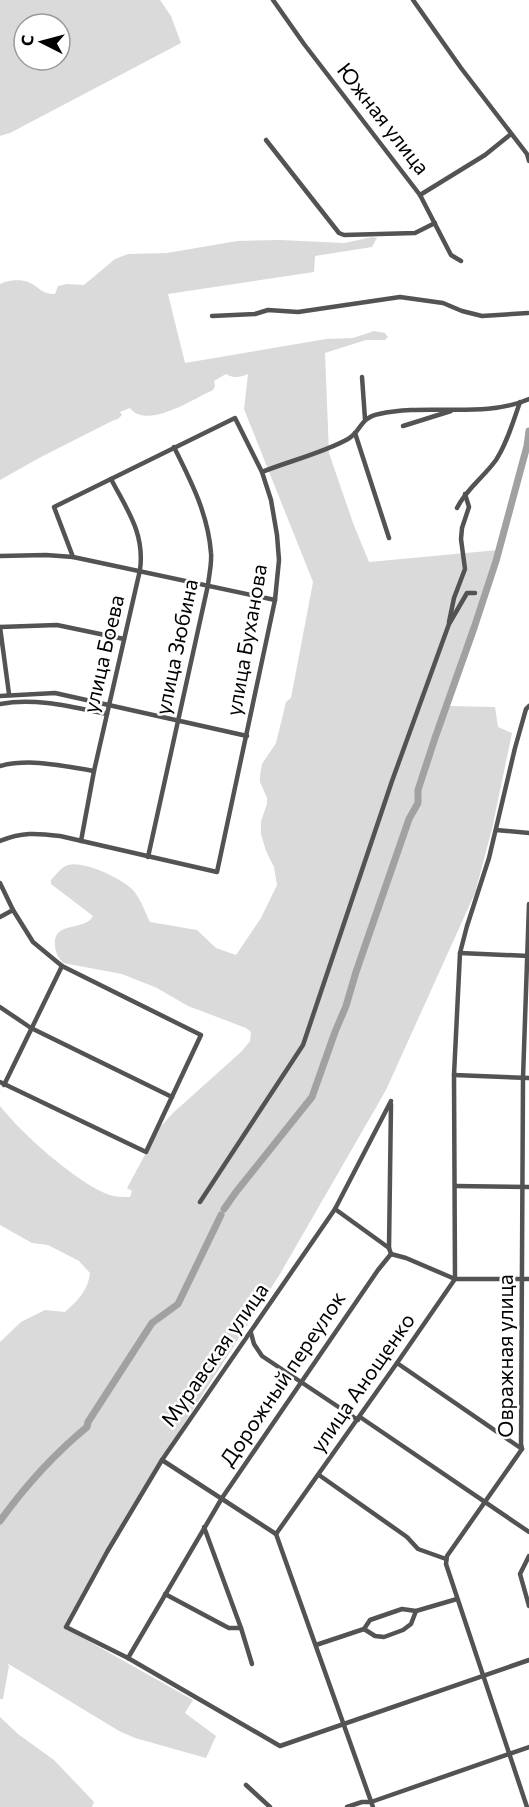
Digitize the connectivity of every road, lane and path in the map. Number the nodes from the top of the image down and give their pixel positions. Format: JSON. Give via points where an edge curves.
{"nodes":[{"id":1,"x":273,"y":0,"type":"edge"},
{"id":2,"x":413,"y":0,"type":"edge"},
{"id":3,"x":511,"y":134,"type":"junction"},
{"id":4,"x":266,"y":140,"type":"dead end"},
{"id":5,"x":529,"y":160,"type":"edge"},
{"id":6,"x":420,"y":195,"type":"junction"},
{"id":7,"x":435,"y":223,"type":"junction"},
{"id":8,"x":461,"y":261,"type":"dead end"},
{"id":9,"x":529,"y":313,"type":"edge"},
{"id":10,"x":212,"y":316,"type":"dead end"},
{"id":11,"x":362,"y":377,"type":"dead end"},
{"id":12,"x":529,"y":399,"type":"edge"},
{"id":13,"x":520,"y":402,"type":"junction"},
{"id":14,"x":401,"y":410,"type":"junction"},
{"id":15,"x":460,"y":410,"type":"junction"},
{"id":16,"x":365,"y":419,"type":"junction"},
{"id":17,"x":355,"y":433,"type":"junction"},
{"id":18,"x":174,"y":447,"type":"junction"},
{"id":19,"x":262,"y":472,"type":"junction"},
{"id":20,"x":111,"y":478,"type":"junction"},
{"id":21,"x":465,"y":494,"type":"junction"},
{"id":22,"x":457,"y":508,"type":"dead end"},
{"id":23,"x":389,"y":538,"type":"dead end"},
{"id":24,"x":0,"y":556,"type":"edge"},
{"id":25,"x":73,"y":557,"type":"junction"},
{"id":26,"x":140,"y":570,"type":"junction"},
{"id":27,"x":208,"y":585,"type":"junction"},
{"id":28,"x":475,"y":593,"type":"dead end"},
{"id":29,"x":275,"y":600,"type":"junction"},
{"id":30,"x":449,"y":624,"type":"junction"},
{"id":31,"x":0,"y":627,"type":"edge"},
{"id":32,"x":124,"y":639,"type":"junction"},
{"id":33,"x":9,"y":694,"type":"junction"},
{"id":34,"x":0,"y":696,"type":"edge"},
{"id":35,"x":0,"y":704,"type":"edge"},
{"id":36,"x":109,"y":705,"type":"junction"},
{"id":37,"x":529,"y":706,"type":"edge"},
{"id":38,"x":107,"y":714,"type":"junction"},
{"id":39,"x":178,"y":720,"type":"junction"},
{"id":40,"x":247,"y":736,"type":"junction"},
{"id":41,"x":0,"y":766,"type":"edge"},
{"id":42,"x":94,"y":771,"type":"junction"},
{"id":43,"x":496,"y":830,"type":"junction"},
{"id":44,"x":529,"y":833,"type":"edge"},
{"id":45,"x":0,"y":841,"type":"edge"},
{"id":46,"x":81,"y":841,"type":"junction"},
{"id":47,"x":148,"y":857,"type":"junction"},
{"id":48,"x":0,"y":883,"type":"edge"},
{"id":49,"x":529,"y":904,"type":"edge"},
{"id":50,"x":13,"y":910,"type":"junction"},
{"id":51,"x":0,"y":917,"type":"edge"},
{"id":52,"x":460,"y":953,"type":"junction"},
{"id":53,"x":528,"y":956,"type":"edge"},
{"id":54,"x":62,"y":966,"type":"junction"},
{"id":55,"x":0,"y":1007,"type":"edge"},
{"id":56,"x":32,"y":1028,"type":"junction"},
{"id":57,"x":454,"y":1075,"type":"junction"},
{"id":58,"x":526,"y":1078,"type":"edge"},
{"id":59,"x":2,"y":1084,"type":"edge"},
{"id":60,"x":172,"y":1097,"type":"junction"},
{"id":61,"x":455,"y":1186,"type":"junction"},
{"id":62,"x":526,"y":1187,"type":"edge"},
{"id":63,"x":200,"y":1202,"type":"dead end"},
{"id":64,"x":335,"y":1209,"type":"junction"},
{"id":65,"x":389,"y":1248,"type":"junction"},
{"id":66,"x":391,"y":1254,"type":"junction"},
{"id":67,"x":455,"y":1279,"type":"junction"},
{"id":68,"x":526,"y":1279,"type":"edge"},
{"id":69,"x":251,"y":1333,"type":"junction"},
{"id":70,"x":397,"y":1363,"type":"junction"},
{"id":71,"x":301,"y":1382,"type":"junction"},
{"id":72,"x":359,"y":1418,"type":"junction"},
{"id":73,"x":522,"y":1449,"type":"junction"},
{"id":74,"x":529,"y":1449,"type":"edge"},
{"id":75,"x":162,"y":1460,"type":"junction"},
{"id":76,"x":319,"y":1475,"type":"junction"},
{"id":77,"x":222,"y":1498,"type":"junction"},
{"id":78,"x":485,"y":1503,"type":"junction"},
{"id":79,"x":204,"y":1527,"type":"junction"},
{"id":80,"x":529,"y":1532,"type":"edge"},
{"id":81,"x":276,"y":1534,"type":"junction"},
{"id":82,"x":529,"y":1557,"type":"edge"},
{"id":83,"x":446,"y":1559,"type":"junction"},
{"id":84,"x":165,"y":1594,"type":"junction"},
{"id":85,"x":457,"y":1599,"type":"junction"},
{"id":86,"x":529,"y":1606,"type":"edge"},
{"id":87,"x":416,"y":1611,"type":"junction"},
{"id":88,"x":241,"y":1628,"type":"junction"},
{"id":89,"x":364,"y":1629,"type":"junction"},
{"id":90,"x":316,"y":1645,"type":"junction"},
{"id":91,"x":128,"y":1658,"type":"junction"},
{"id":92,"x":529,"y":1660,"type":"edge"},
{"id":93,"x":252,"y":1664,"type":"dead end"},
{"id":94,"x":483,"y":1675,"type":"junction"},
{"id":95,"x":345,"y":1724,"type":"junction"},
{"id":96,"x":529,"y":1747,"type":"edge"},
{"id":97,"x":510,"y":1754,"type":"junction"},
{"id":98,"x":246,"y":1785,"type":"dead end"},
{"id":99,"x":372,"y":1805,"type":"edge"},
{"id":100,"x":270,"y":1807,"type":"edge"},
{"id":101,"x":347,"y":1807,"type":"edge"},
{"id":102,"x":527,"y":1807,"type":"edge"}],
"edges":[{"from":1,"to":6,"type":"street","name":"Южная улица"},
{"from":2,"to":3,"type":"street"},
{"from":3,"to":5,"type":"street"},
{"from":3,"to":6,"type":"street"},
{"from":4,"to":7,"type":"street","via":[[339,234],[415,233]]},
{"from":6,"to":7,"type":"street","name":"Южная улица"},
{"from":7,"to":8,"type":"street","name":"Южная улица","via":[[451,255]]},
{"from":9,"to":10,"type":"street","via":[[482,316],[443,303],[400,297],[298,312],[268,310]]},
{"from":11,"to":16,"type":"street"},
{"from":12,"to":13,"type":"street"},
{"from":13,"to":15,"type":"street"},
{"from":13,"to":21,"type":"street","via":[[495,461]]},
{"from":14,"to":15,"type":"street"},
{"from":14,"to":15,"type":"street","via":[[405,425]]},
{"from":14,"to":16,"type":"street"},
{"from":16,"to":17,"type":"street"},
{"from":17,"to":19,"type":"street"},
{"from":17,"to":23,"type":"street"},
{"from":18,"to":19,"type":"street","name":"улица Буханова","via":[[235,418]]},
{"from":18,"to":20,"type":"street"},
{"from":18,"to":27,"type":"street","name":"улица Зюбина","via":[[207,525],[211,555]]},
{"from":19,"to":29,"type":"street","name":"улица Буханова","via":[[277,535]]},
{"from":20,"to":25,"type":"street","via":[[54,507]]},
{"from":20,"to":26,"type":"street","name":"улица Боева","via":[[138,533]]},
{"from":21,"to":22,"type":"street"},
{"from":21,"to":30,"type":"street","via":[[470,507],[461,538],[465,569]]},
{"from":24,"to":25,"type":"street"},
{"from":25,"to":26,"type":"street"},
{"from":26,"to":27,"type":"street"},
{"from":26,"to":32,"type":"street","name":"улица Боева"},
{"from":27,"to":29,"type":"street"},
{"from":27,"to":39,"type":"street","name":"улица Зюбина"},
{"from":28,"to":30,"type":"street","via":[[468,593]]},
{"from":29,"to":40,"type":"street","name":"улица Буханова"},
{"from":30,"to":63,"type":"street","via":[[303,1045]]},
{"from":31,"to":32,"type":"street","via":[[57,626]]},
{"from":31,"to":33,"type":"street"},
{"from":32,"to":36,"type":"street","name":"улица Боева"},
{"from":33,"to":34,"type":"street"},
{"from":33,"to":36,"type":"street","via":[[55,693]]},
{"from":35,"to":38,"type":"street","via":[[54,703]]},
{"from":36,"to":38,"type":"street","name":"улица Боева"},
{"from":36,"to":39,"type":"street"},
{"from":37,"to":43,"type":"street"},
{"from":38,"to":42,"type":"street","name":"улица Боева"},
{"from":39,"to":40,"type":"street"},
{"from":39,"to":47,"type":"street","name":"улица Зюбина"},
{"from":40,"to":47,"type":"street","name":"улица Буханова","via":[[217,872]]},
{"from":41,"to":42,"type":"street","via":[[46,763]]},
{"from":42,"to":46,"type":"street","name":"улица Боева"},
{"from":43,"to":44,"type":"street"},
{"from":43,"to":52,"type":"street"},
{"from":45,"to":46,"type":"street","via":[[36,832]]},
{"from":46,"to":47,"type":"street"},
{"from":48,"to":50,"type":"street"},
{"from":49,"to":53,"type":"street","name":"Овражная улица"},
{"from":50,"to":51,"type":"street"},
{"from":50,"to":54,"type":"street","via":[[33,942]]},
{"from":52,"to":53,"type":"street"},
{"from":52,"to":57,"type":"street"},
{"from":53,"to":58,"type":"street","name":"Овражная улица"},
{"from":54,"to":56,"type":"street"},
{"from":54,"to":60,"type":"street","via":[[201,1035]]},
{"from":55,"to":56,"type":"street"},
{"from":56,"to":59,"type":"street"},
{"from":56,"to":60,"type":"street"},
{"from":57,"to":58,"type":"street"},
{"from":57,"to":61,"type":"street"},
{"from":58,"to":62,"type":"street","name":"Овражная улица"},
{"from":59,"to":60,"type":"street","via":[[146,1152]]},
{"from":61,"to":62,"type":"street"},
{"from":61,"to":67,"type":"street"},
{"from":62,"to":68,"type":"street","name":"Овражная улица"},
{"from":64,"to":65,"type":"street"},
{"from":64,"to":65,"type":"street","name":"Муравская улица","via":[[391,1101]]},
{"from":64,"to":69,"type":"street","name":"Муравская улица"},
{"from":65,"to":66,"type":"street"},
{"from":66,"to":67,"type":"street"},
{"from":66,"to":71,"type":"street","name":"Дорожный переулок"},
{"from":67,"to":68,"type":"street"},
{"from":67,"to":70,"type":"street","name":"улица Анощенко"},
{"from":68,"to":73,"type":"street","name":"Овражная улица"},
{"from":69,"to":71,"type":"street","via":[[262,1356]]},
{"from":69,"to":75,"type":"street","name":"Муравская улица"},
{"from":70,"to":72,"type":"street","name":"улица Анощенко"},
{"from":70,"to":73,"type":"street"},
{"from":71,"to":72,"type":"street"},
{"from":71,"to":77,"type":"street","name":"Дорожный переулок"},
{"from":72,"to":76,"type":"street","name":"улица Анощенко"},
{"from":72,"to":78,"type":"street"},
{"from":73,"to":74,"type":"street"},
{"from":73,"to":78,"type":"street","name":"Овражная улица"},
{"from":75,"to":77,"type":"street"},
{"from":75,"to":91,"type":"street","name":"Муравская улица","via":[[66,1627]]},
{"from":76,"to":81,"type":"street","name":"улица Анощенко"},
{"from":76,"to":83,"type":"street","via":[[407,1537],[418,1549]]},
{"from":77,"to":79,"type":"street","name":"Дорожный переулок"},
{"from":77,"to":81,"type":"street"},
{"from":78,"to":80,"type":"street"},
{"from":78,"to":83,"type":"street","name":"Овражная улица"},
{"from":79,"to":84,"type":"street","name":"Дорожный переулок"},
{"from":79,"to":88,"type":"street"},
{"from":81,"to":90,"type":"street"},
{"from":82,"to":86,"type":"street","via":[[520,1574]]},
{"from":83,"to":85,"type":"street"},
{"from":84,"to":88,"type":"street","via":[[225,1626]]},
{"from":84,"to":91,"type":"street","name":"Дорожный переулок"},
{"from":85,"to":87,"type":"street"},
{"from":85,"to":94,"type":"street"},
{"from":87,"to":89,"type":"street","via":[[402,1609],[370,1620]]},
{"from":87,"to":89,"type":"street","via":[[409,1626],[384,1637]]},
{"from":88,"to":93,"type":"street"},
{"from":89,"to":90,"type":"street"},
{"from":90,"to":95,"type":"street"},
{"from":91,"to":95,"type":"street","via":[[280,1746]]},
{"from":92,"to":94,"type":"street"},
{"from":94,"to":95,"type":"street"},
{"from":94,"to":97,"type":"street"},
{"from":95,"to":99,"type":"street"},
{"from":96,"to":97,"type":"street"},
{"from":97,"to":99,"type":"street"},
{"from":97,"to":102,"type":"street"},
{"from":98,"to":100,"type":"street"},
{"from":99,"to":101,"type":"street","via":[[362,1802]]}]}
